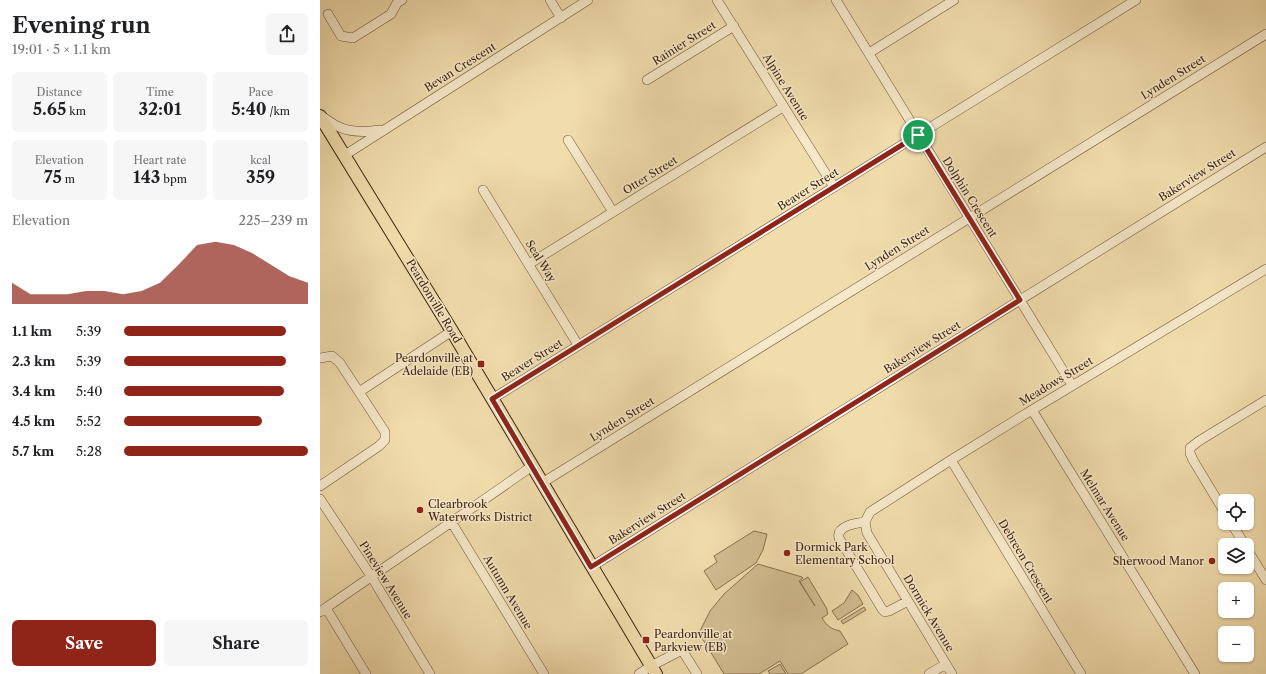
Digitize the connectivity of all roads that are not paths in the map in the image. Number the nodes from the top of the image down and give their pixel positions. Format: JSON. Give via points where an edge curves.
{"nodes":[{"id":1,"x":550,"y":0,"type":"edge"},
{"id":2,"x":588,"y":0,"type":"edge"},
{"id":3,"x":718,"y":0,"type":"edge"},
{"id":4,"x":836,"y":0,"type":"edge"},
{"id":5,"x":954,"y":0,"type":"edge"},
{"id":6,"x":1136,"y":0,"type":"edge"},
{"id":7,"x":399,"y":1,"type":"edge"},
{"id":8,"x":328,"y":14,"type":"dead end"},
{"id":9,"x":561,"y":18,"type":"junction"},
{"id":10,"x":734,"y":26,"type":"junction"},
{"id":11,"x":1266,"y":34,"type":"edge"},
{"id":12,"x":869,"y":53,"type":"junction"},
{"id":13,"x":647,"y":80,"type":"dead end"},
{"id":14,"x":783,"y":107,"type":"junction"},
{"id":15,"x":320,"y":115,"type":"edge"},
{"id":16,"x":386,"y":129,"type":"junction"},
{"id":17,"x":918,"y":135,"type":"junction"},
{"id":18,"x":568,"y":140,"type":"dead end"},
{"id":19,"x":1266,"y":147,"type":"edge"},
{"id":20,"x":345,"y":155,"type":"junction"},
{"id":21,"x":834,"y":187,"type":"junction"},
{"id":22,"x":483,"y":190,"type":"dead end"},
{"id":23,"x":614,"y":212,"type":"junction"},
{"id":24,"x":968,"y":218,"type":"junction"},
{"id":25,"x":529,"y":264,"type":"junction"},
{"id":26,"x":1266,"y":269,"type":"edge"},
{"id":27,"x":1020,"y":300,"type":"junction"},
{"id":28,"x":452,"y":331,"type":"junction"},
{"id":29,"x":578,"y":345,"type":"junction"},
{"id":30,"x":320,"y":358,"type":"edge"},
{"id":31,"x":1072,"y":386,"type":"junction"},
{"id":32,"x":359,"y":392,"type":"junction"},
{"id":33,"x":492,"y":399,"type":"junction"},
{"id":34,"x":1266,"y":400,"type":"edge"},
{"id":35,"x":1032,"y":410,"type":"junction"},
{"id":36,"x":951,"y":460,"type":"junction"},
{"id":37,"x":532,"y":466,"type":"junction"},
{"id":38,"x":542,"y":483,"type":"junction"},
{"id":39,"x":320,"y":486,"type":"edge"},
{"id":40,"x":320,"y":499,"type":"edge"},
{"id":41,"x":1218,"y":501,"type":"edge"},
{"id":42,"x":864,"y":522,"type":"junction"},
{"id":43,"x":452,"y":523,"type":"junction"},
{"id":44,"x":1254,"y":560,"type":"edge"},
{"id":45,"x":591,"y":567,"type":"junction"},
{"id":46,"x":371,"y":576,"type":"junction"},
{"id":47,"x":1266,"y":580,"type":"edge"},
{"id":48,"x":908,"y":601,"type":"junction"},
{"id":49,"x":323,"y":610,"type":"edge"},
{"id":50,"x":946,"y":664,"type":"junction"},
{"id":51,"x":653,"y":670,"type":"edge"},
{"id":52,"x":366,"y":674,"type":"edge"},
{"id":53,"x":430,"y":674,"type":"edge"},
{"id":54,"x":544,"y":674,"type":"edge"},
{"id":55,"x":639,"y":674,"type":"edge"},
{"id":56,"x":697,"y":674,"type":"edge"},
{"id":57,"x":929,"y":674,"type":"edge"},
{"id":58,"x":952,"y":674,"type":"edge"},
{"id":59,"x":1081,"y":674,"type":"edge"},
{"id":60,"x":1195,"y":674,"type":"edge"}],
"edges":[{"from":1,"to":9,"type":"street"},
{"from":2,"to":9,"type":"street","name":"Bevan Crescent"},
{"from":3,"to":10,"type":"street","name":"Alpine Avenue"},
{"from":4,"to":12,"type":"street","name":"Dolphin Crescent"},
{"from":5,"to":12,"type":"street"},
{"from":6,"to":17,"type":"street","name":"Beaver Street"},
{"from":7,"to":8,"type":"street","via":[[391,14],[353,38],[341,36]]},
{"from":9,"to":16,"type":"street","name":"Bevan Crescent"},
{"from":10,"to":13,"type":"street","name":"Rainier Street"},
{"from":10,"to":14,"type":"street","name":"Alpine Avenue"},
{"from":11,"to":24,"type":"street","name":"Lynden Street"},
{"from":12,"to":17,"type":"street","name":"Dolphin Crescent"},
{"from":14,"to":21,"type":"street","name":"Alpine Avenue"},
{"from":14,"to":23,"type":"street","name":"Otter Street"},
{"from":15,"to":16,"type":"street","via":[[337,127],[348,130],[368,132]]},
{"from":15,"to":20,"type":"main road","name":"Peardonville Road"},
{"from":16,"to":20,"type":"street","name":"Bevan Crescent"},
{"from":17,"to":21,"type":"street","name":"Beaver Street"},
{"from":17,"to":24,"type":"street","name":"Dolphin Crescent"},
{"from":18,"to":23,"type":"street"},
{"from":19,"to":27,"type":"street","name":"Bakerview Street"},
{"from":20,"to":28,"type":"main road","name":"Peardonville Road"},
{"from":21,"to":29,"type":"street","name":"Beaver Street"},
{"from":22,"to":25,"type":"street","name":"Seal Way"},
{"from":23,"to":25,"type":"street","name":"Otter Street"},
{"from":24,"to":27,"type":"street","name":"Dolphin Crescent"},
{"from":24,"to":38,"type":"street","name":"Lynden Street"},
{"from":25,"to":29,"type":"street","name":"Seal Way"},
{"from":26,"to":31,"type":"street","name":"Meadows Street"},
{"from":27,"to":31,"type":"street","name":"Dolphin Crescent"},
{"from":27,"to":45,"type":"street","name":"Bakerview Street"},
{"from":28,"to":32,"type":"street"},
{"from":28,"to":33,"type":"main road","name":"Peardonville Road"},
{"from":29,"to":33,"type":"street","name":"Beaver Street"},
{"from":30,"to":32,"type":"street","via":[[332,356],[340,363]]},
{"from":31,"to":35,"type":"street","name":"Meadows Street"},
{"from":32,"to":39,"type":"street","via":[[385,432],[385,440],[380,446]]},
{"from":33,"to":37,"type":"main road","name":"Peardonville Road"},
{"from":34,"to":41,"type":"street","via":[[1190,448],[1193,460]]},
{"from":35,"to":36,"type":"street","name":"Meadows Street"},
{"from":35,"to":60,"type":"street","name":"Melmar Avenue"},
{"from":36,"to":42,"type":"street","name":"Meadows Street","via":[[870,512]]},
{"from":36,"to":59,"type":"street","name":"Debreen Crescent"},
{"from":37,"to":38,"type":"main road","name":"Peardonville Road"},
{"from":37,"to":43,"type":"street"},
{"from":38,"to":45,"type":"main road","name":"Peardonville Road"},
{"from":40,"to":46,"type":"street","name":"Pineview Avenue"},
{"from":42,"to":48,"type":"street","name":"Dormick Avenue","via":[[867,533]]},
{"from":42,"to":48,"type":"street","via":[[852,523],[839,531],[839,538],[885,612]]},
{"from":43,"to":46,"type":"street"},
{"from":43,"to":54,"type":"street","name":"Autumn Avenue"},
{"from":44,"to":47,"type":"street"},
{"from":45,"to":51,"type":"main road","name":"Peardonville Road"},
{"from":46,"to":49,"type":"street"},
{"from":46,"to":53,"type":"street","name":"Pineview Avenue"},
{"from":48,"to":50,"type":"street","name":"Dormick Avenue"},
{"from":49,"to":52,"type":"street"},
{"from":50,"to":57,"type":"street"},
{"from":50,"to":58,"type":"street","name":"Dormick Avenue"},
{"from":51,"to":55,"type":"street"},
{"from":51,"to":56,"type":"street","via":[[682,650]]}]}
